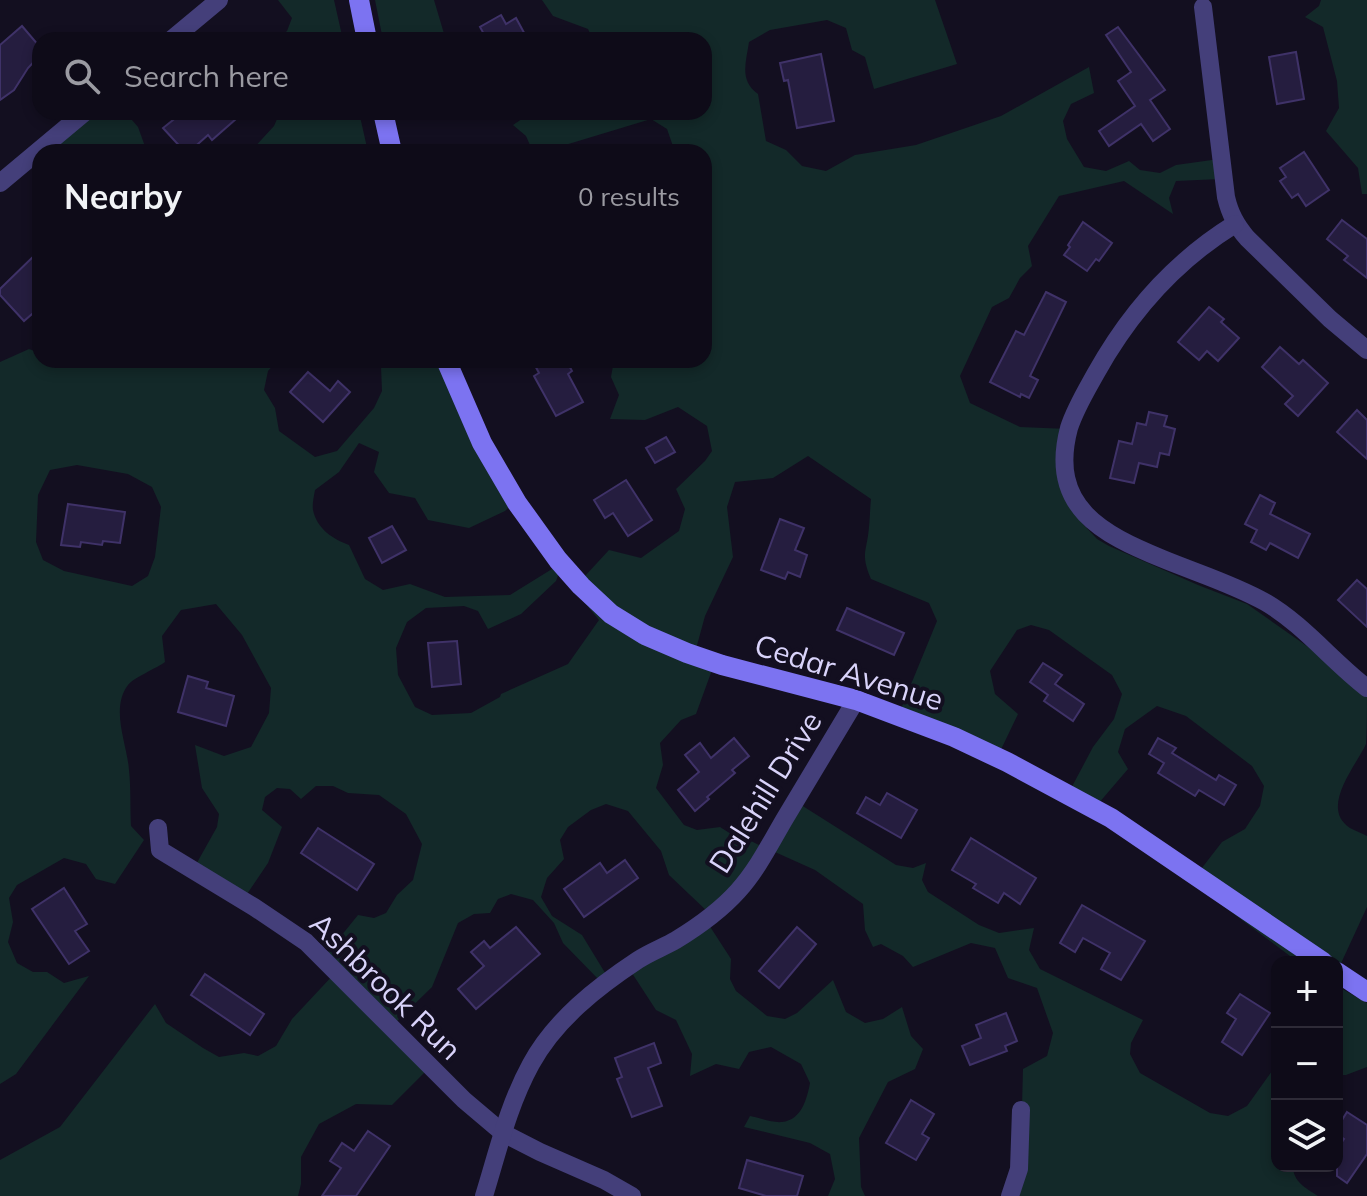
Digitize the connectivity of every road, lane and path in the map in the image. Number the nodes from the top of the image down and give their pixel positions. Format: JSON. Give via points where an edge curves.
{"nodes":[{"id":1,"x":219,"y":0,"type":"edge"},
{"id":2,"x":359,"y":0,"type":"edge"},
{"id":3,"x":1203,"y":7,"type":"dead end"},
{"id":4,"x":181,"y":32,"type":"edge"},
{"id":5,"x":365,"y":32,"type":"edge"},
{"id":6,"x":75,"y":120,"type":"edge"},
{"id":7,"x":385,"y":120,"type":"edge"},
{"id":8,"x":47,"y":144,"type":"edge"},
{"id":9,"x":390,"y":144,"type":"edge"},
{"id":10,"x":32,"y":156,"type":"edge"},
{"id":11,"x":0,"y":183,"type":"edge"},
{"id":12,"x":1235,"y":224,"type":"junction"},
{"id":13,"x":1367,"y":350,"type":"edge"},
{"id":14,"x":449,"y":368,"type":"edge"},
{"id":15,"x":1367,"y":688,"type":"edge"},
{"id":16,"x":856,"y":700,"type":"junction"},
{"id":17,"x":158,"y":828,"type":"dead end"},
{"id":18,"x":1314,"y":956,"type":"edge"},
{"id":19,"x":1343,"y":976,"type":"edge"},
{"id":20,"x":1367,"y":992,"type":"edge"},
{"id":21,"x":1021,"y":1110,"type":"dead end"},
{"id":22,"x":503,"y":1133,"type":"junction"},
{"id":23,"x":484,"y":1196,"type":"edge"},
{"id":24,"x":632,"y":1196,"type":"edge"},
{"id":25,"x":1010,"y":1196,"type":"edge"}],
"edges":[{"from":1,"to":4,"type":"street"},
{"from":2,"to":5,"type":"street"},
{"from":3,"to":12,"type":"street","via":[[1226,197]]},
{"from":6,"to":8,"type":"street"},
{"from":7,"to":9,"type":"street"},
{"from":10,"to":11,"type":"street"},
{"from":12,"to":13,"type":"street"},
{"from":12,"to":15,"type":"street","via":[[1208,240],[1154,289],[1102,362],[1069,428],[1065,475],[1082,512],[1102,530],[1266,602]]},
{"from":14,"to":16,"type":"street","name":"Cedar Avenue","via":[[482,443],[517,503],[558,560],[611,614],[687,653]]},
{"from":16,"to":18,"type":"street","name":"Cedar Avenue","via":[[954,737],[1111,818]]},
{"from":16,"to":22,"type":"street","name":"Dalehill Drive","via":[[738,890],[709,919],[606,981],[567,1016],[532,1062]]},
{"from":17,"to":22,"type":"street","name":"Ashbrook Run","via":[[160,850],[306,942]]},
{"from":19,"to":20,"type":"street"},
{"from":21,"to":25,"type":"street","via":[[1019,1169]]},
{"from":22,"to":23,"type":"street","name":"Dalehill Drive"},
{"from":22,"to":24,"type":"street"}]}
